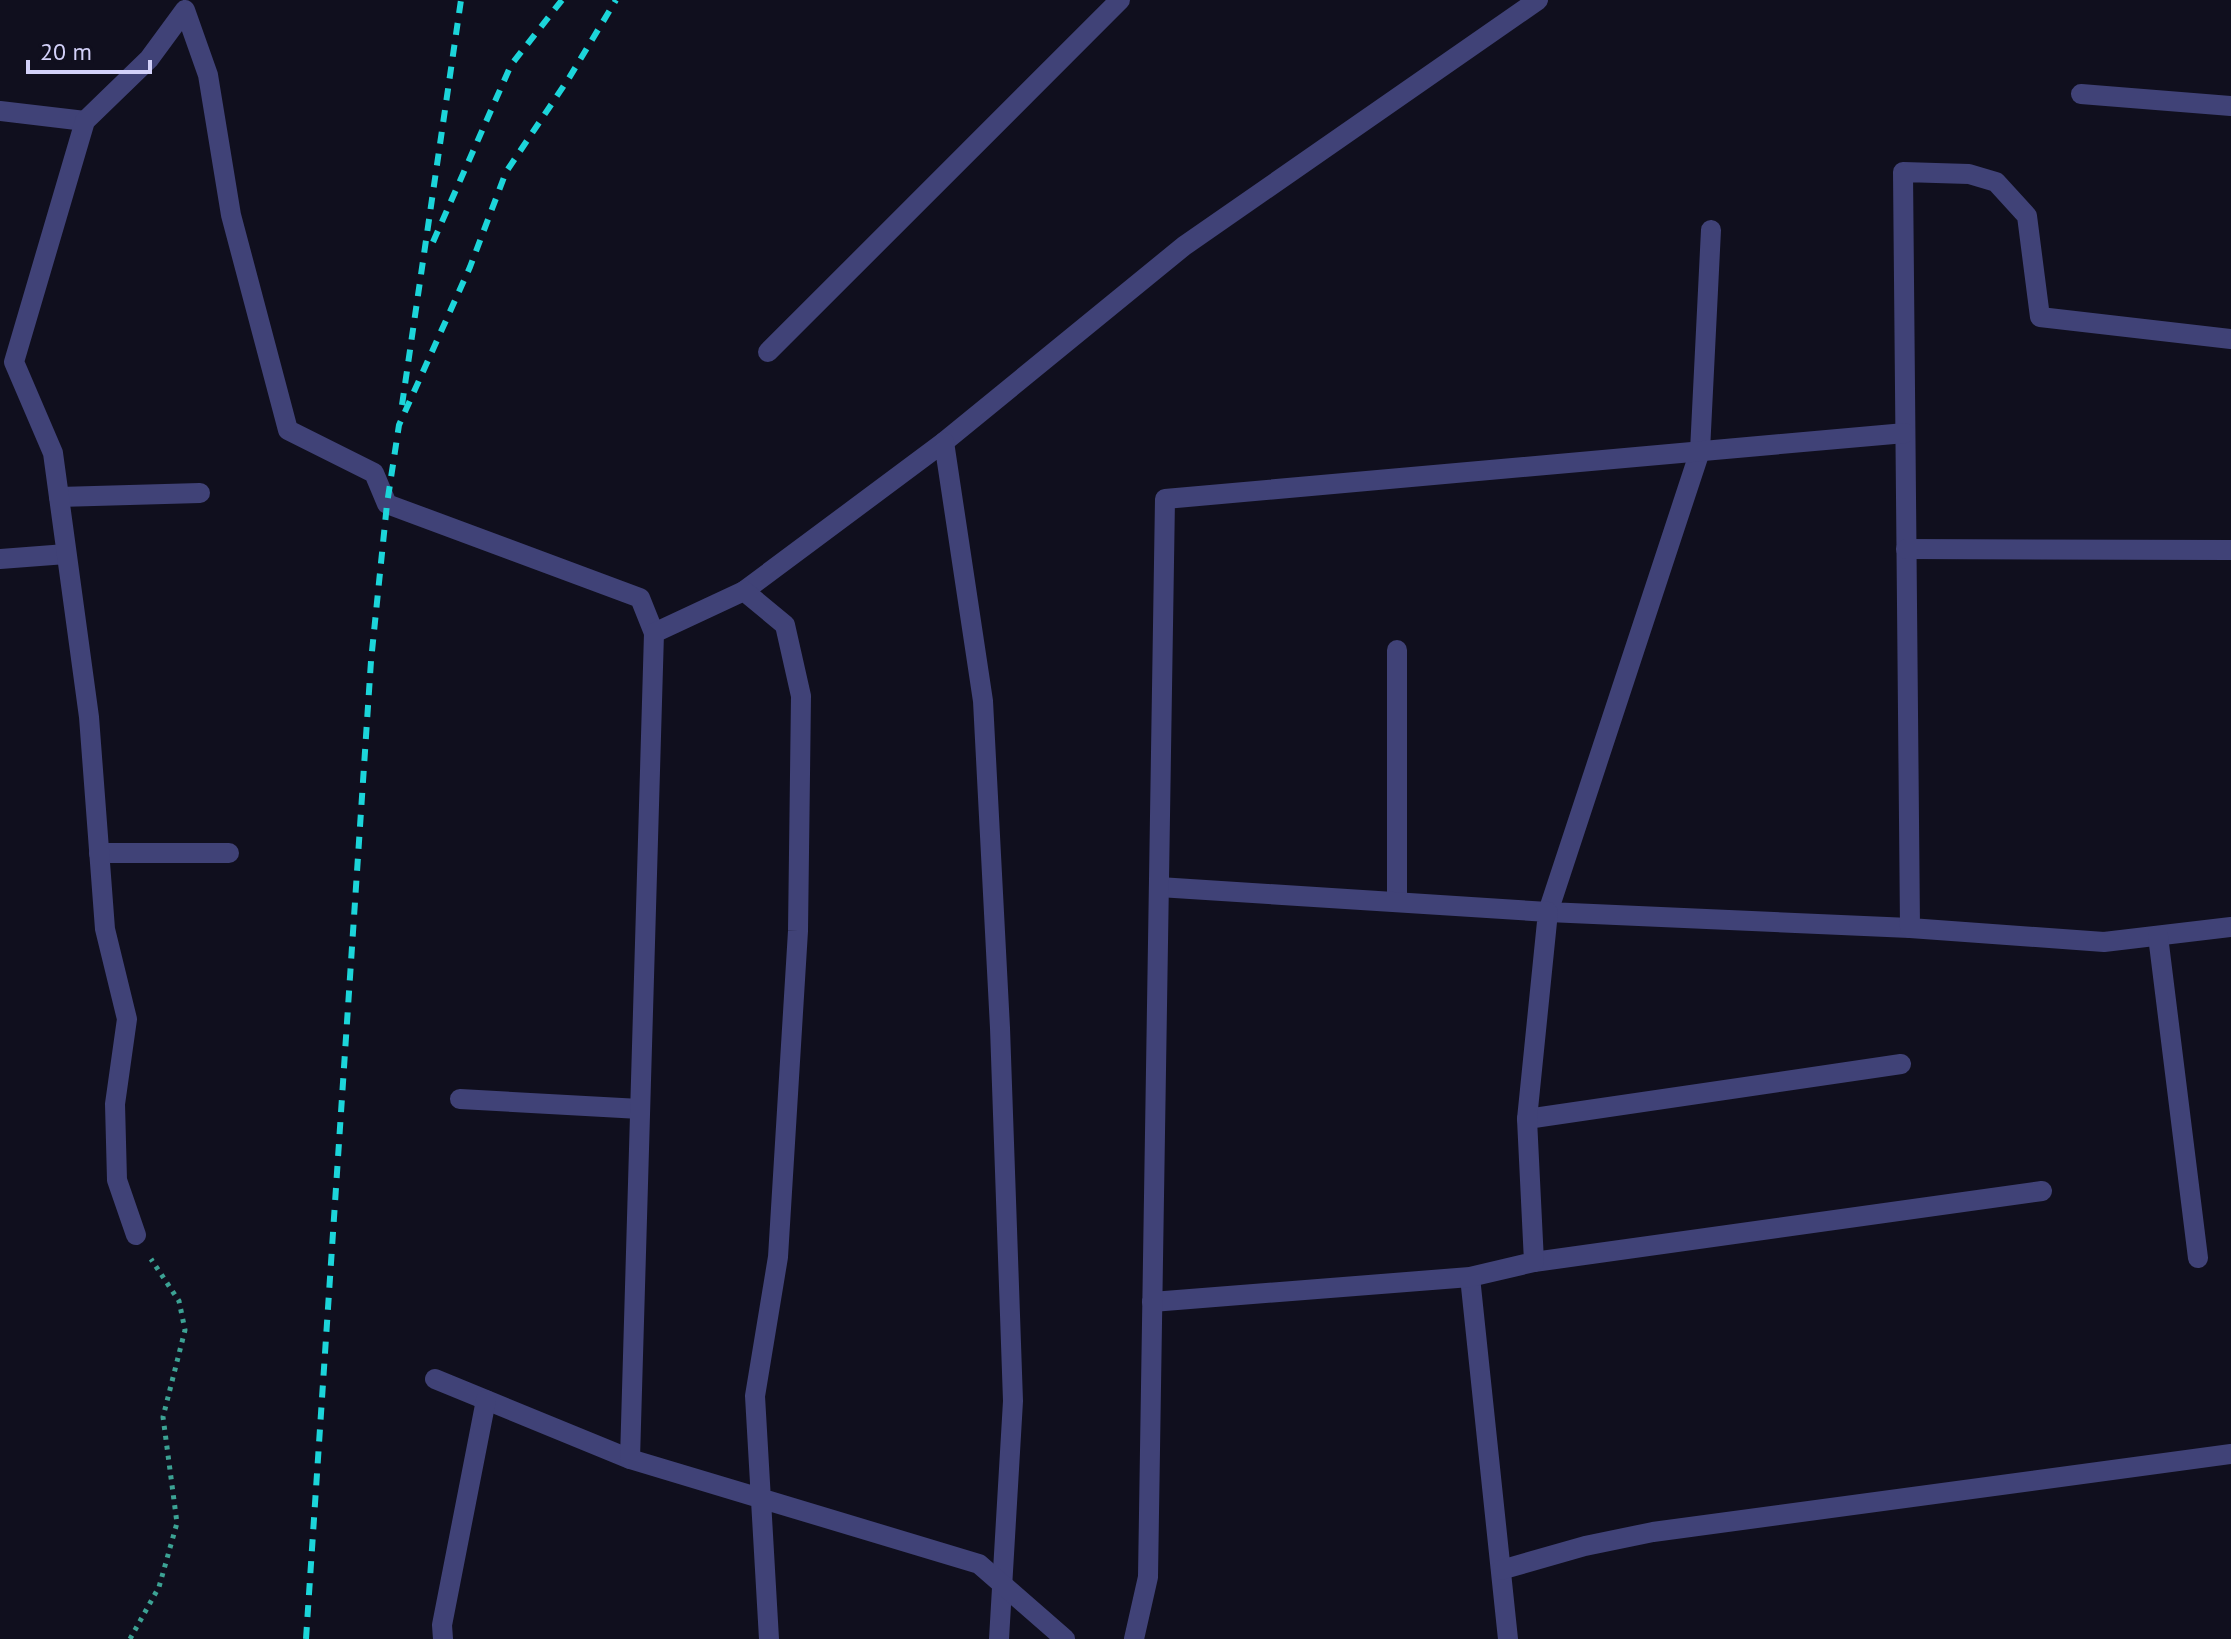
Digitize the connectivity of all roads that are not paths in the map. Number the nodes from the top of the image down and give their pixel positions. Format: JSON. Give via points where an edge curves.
{"nodes":[{"id":1,"x":1120,"y":0,"type":"edge"},
{"id":2,"x":1538,"y":0,"type":"edge"},
{"id":3,"x":183,"y":5,"type":"edge"},
{"id":4,"x":2081,"y":94,"type":"dead end"},
{"id":5,"x":2231,"y":106,"type":"edge"},
{"id":6,"x":0,"y":111,"type":"edge"},
{"id":7,"x":85,"y":121,"type":"junction"},
{"id":8,"x":1711,"y":230,"type":"dead end"},
{"id":9,"x":2231,"y":339,"type":"edge"},
{"id":10,"x":768,"y":352,"type":"dead end"},
{"id":11,"x":7,"y":362,"type":"edge"},
{"id":12,"x":1905,"y":433,"type":"junction"},
{"id":13,"x":944,"y":442,"type":"junction"},
{"id":14,"x":1700,"y":451,"type":"junction"},
{"id":15,"x":200,"y":493,"type":"dead end"},
{"id":16,"x":59,"y":497,"type":"junction"},
{"id":17,"x":1906,"y":549,"type":"junction"},
{"id":18,"x":2231,"y":550,"type":"edge"},
{"id":19,"x":66,"y":554,"type":"junction"},
{"id":20,"x":0,"y":559,"type":"edge"},
{"id":21,"x":744,"y":591,"type":"junction"},
{"id":22,"x":654,"y":633,"type":"junction"},
{"id":23,"x":1397,"y":650,"type":"dead end"},
{"id":24,"x":99,"y":853,"type":"junction"},
{"id":25,"x":229,"y":853,"type":"dead end"},
{"id":26,"x":1159,"y":887,"type":"junction"},
{"id":27,"x":1397,"y":902,"type":"junction"},
{"id":28,"x":1548,"y":912,"type":"junction"},
{"id":29,"x":2231,"y":927,"type":"edge"},
{"id":30,"x":1910,"y":928,"type":"junction"},
{"id":31,"x":2158,"y":936,"type":"junction"},
{"id":32,"x":1901,"y":1064,"type":"dead end"},
{"id":33,"x":460,"y":1099,"type":"dead end"},
{"id":34,"x":640,"y":1109,"type":"junction"},
{"id":35,"x":1527,"y":1119,"type":"junction"},
{"id":36,"x":2042,"y":1191,"type":"dead end"},
{"id":37,"x":136,"y":1235,"type":"road end"},
{"id":38,"x":2198,"y":1258,"type":"dead end"},
{"id":39,"x":1534,"y":1262,"type":"junction"},
{"id":40,"x":1470,"y":1277,"type":"junction"},
{"id":41,"x":1152,"y":1302,"type":"junction"},
{"id":42,"x":435,"y":1379,"type":"dead end"},
{"id":43,"x":486,"y":1400,"type":"junction"},
{"id":44,"x":2231,"y":1454,"type":"edge"},
{"id":45,"x":630,"y":1459,"type":"junction"},
{"id":46,"x":761,"y":1497,"type":"junction"},
{"id":47,"x":1501,"y":1570,"type":"junction"},
{"id":48,"x":1002,"y":1584,"type":"junction"},
{"id":49,"x":443,"y":1639,"type":"edge"},
{"id":50,"x":769,"y":1639,"type":"edge"},
{"id":51,"x":999,"y":1639,"type":"edge"},
{"id":52,"x":1065,"y":1639,"type":"edge"},
{"id":53,"x":1134,"y":1639,"type":"edge"},
{"id":54,"x":1508,"y":1639,"type":"edge"}],
"edges":[{"from":1,"to":10,"type":"street"},
{"from":2,"to":13,"type":"street","via":[[1184,246]]},
{"from":3,"to":7,"type":"street","via":[[149,59]]},
{"from":3,"to":22,"type":"street","via":[[208,75],[231,215],[288,430],[374,473],[387,504],[640,598]]},
{"from":4,"to":5,"type":"street"},
{"from":6,"to":7,"type":"street"},
{"from":7,"to":11,"type":"street"},
{"from":8,"to":14,"type":"street"},
{"from":9,"to":12,"type":"street","via":[[2040,317],[2027,216],[1996,182],[1969,174],[1903,172]]},
{"from":11,"to":16,"type":"street","via":[[53,453]]},
{"from":12,"to":14,"type":"street"},
{"from":12,"to":17,"type":"street"},
{"from":13,"to":21,"type":"street"},
{"from":13,"to":48,"type":"street","via":[[983,701],[992,872],[1013,1401]]},
{"from":14,"to":26,"type":"street","via":[[1165,499]]},
{"from":14,"to":28,"type":"street"},
{"from":15,"to":16,"type":"street"},
{"from":16,"to":19,"type":"street"},
{"from":17,"to":18,"type":"street"},
{"from":17,"to":30,"type":"street"},
{"from":19,"to":20,"type":"street"},
{"from":19,"to":24,"type":"street","via":[[89,717]]},
{"from":21,"to":22,"type":"street"},
{"from":21,"to":46,"type":"street","via":[[785,625],[801,696],[798,931],[778,1257],[755,1396]]},
{"from":22,"to":34,"type":"street"},
{"from":23,"to":27,"type":"street"},
{"from":24,"to":25,"type":"street"},
{"from":24,"to":37,"type":"street","via":[[105,929],[127,1019],[115,1104],[117,1180]]},
{"from":26,"to":27,"type":"street"},
{"from":26,"to":41,"type":"street"},
{"from":27,"to":28,"type":"street"},
{"from":28,"to":30,"type":"street"},
{"from":28,"to":35,"type":"street"},
{"from":29,"to":31,"type":"street"},
{"from":30,"to":31,"type":"street","via":[[2104,942]]},
{"from":31,"to":38,"type":"street"},
{"from":32,"to":35,"type":"street"},
{"from":33,"to":34,"type":"street"},
{"from":34,"to":45,"type":"street"},
{"from":35,"to":39,"type":"street"},
{"from":36,"to":39,"type":"street"},
{"from":39,"to":40,"type":"street"},
{"from":40,"to":41,"type":"street"},
{"from":40,"to":47,"type":"street"},
{"from":41,"to":53,"type":"street","via":[[1148,1577]]},
{"from":42,"to":43,"type":"street"},
{"from":43,"to":45,"type":"street"},
{"from":43,"to":49,"type":"street"},
{"from":44,"to":47,"type":"street","via":[[1653,1532]]},
{"from":45,"to":46,"type":"street"},
{"from":46,"to":48,"type":"street","via":[[979,1564]]},
{"from":46,"to":50,"type":"street"},
{"from":47,"to":54,"type":"street"},
{"from":48,"to":51,"type":"street"},
{"from":48,"to":52,"type":"street"}]}
